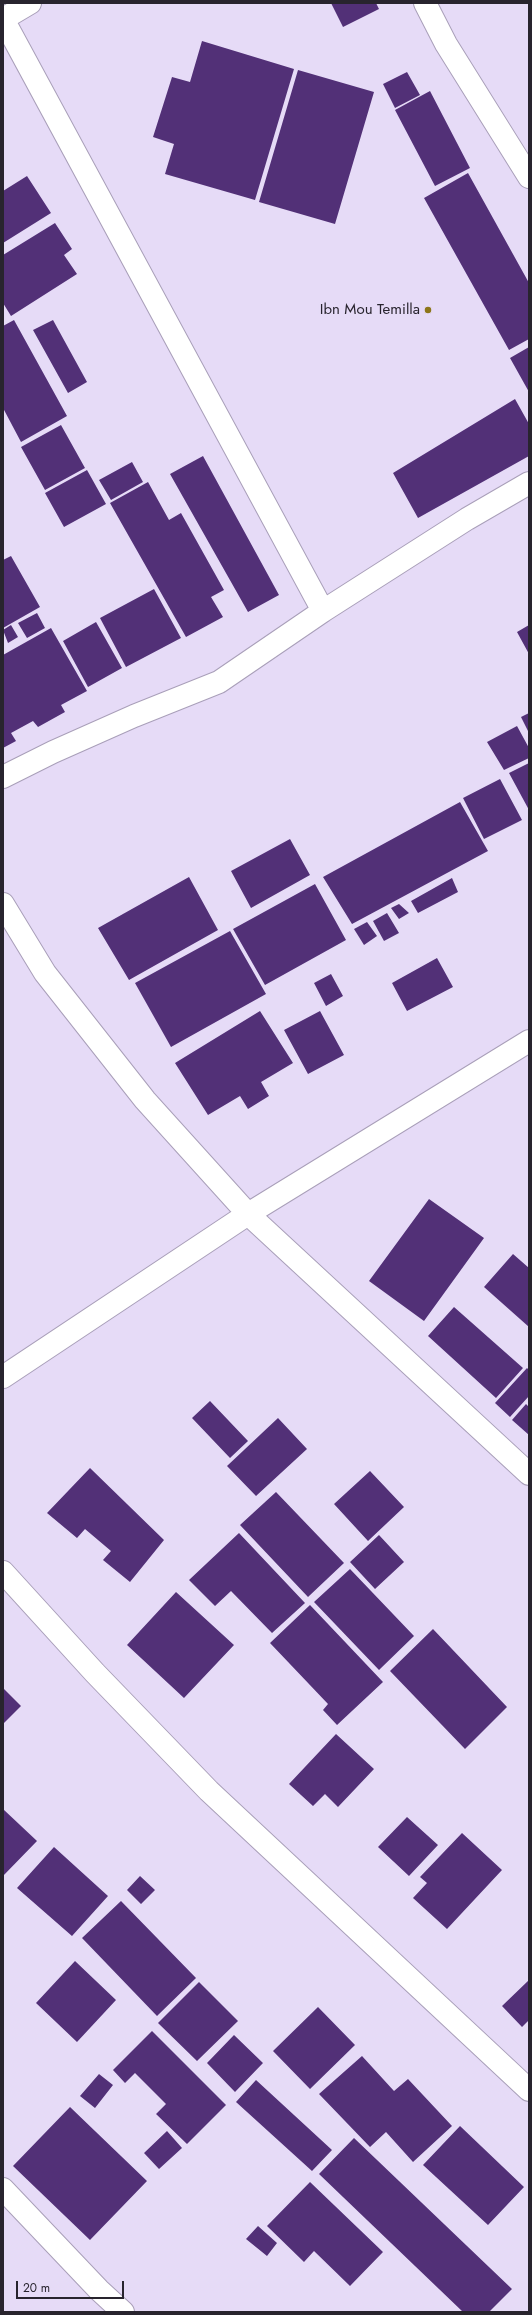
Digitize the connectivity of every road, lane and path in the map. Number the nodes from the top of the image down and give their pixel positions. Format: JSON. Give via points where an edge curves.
{"nodes":[{"id":1,"x":30,"y":3,"type":"edge"},
{"id":2,"x":425,"y":3,"type":"edge"},
{"id":3,"x":3,"y":19,"type":"edge"},
{"id":4,"x":529,"y":177,"type":"edge"},
{"id":5,"x":529,"y":482,"type":"edge"},
{"id":6,"x":323,"y":611,"type":"junction"},
{"id":7,"x":3,"y":777,"type":"edge"},
{"id":8,"x":3,"y":904,"type":"edge"},
{"id":9,"x":529,"y":1041,"type":"edge"},
{"id":10,"x":248,"y":1214,"type":"junction"},
{"id":11,"x":3,"y":1377,"type":"edge"},
{"id":12,"x":529,"y":1474,"type":"edge"},
{"id":13,"x":3,"y":1572,"type":"edge"},
{"id":14,"x":529,"y":2090,"type":"edge"},
{"id":15,"x":3,"y":2189,"type":"edge"},
{"id":16,"x":114,"y":2309,"type":"edge"}],
"edges":[{"from":1,"to":3,"type":"street"},
{"from":2,"to":4,"type":"street","via":[[446,44]]},
{"from":3,"to":6,"type":"street"},
{"from":5,"to":6,"type":"street"},
{"from":6,"to":7,"type":"street","via":[[219,682],[134,716]]},
{"from":8,"to":10,"type":"street","via":[[44,973],[145,1100]]},
{"from":9,"to":10,"type":"street"},
{"from":10,"to":11,"type":"street"},
{"from":10,"to":12,"type":"street"},
{"from":13,"to":14,"type":"street","via":[[94,1673],[210,1791]]},
{"from":15,"to":16,"type":"street"}]}
